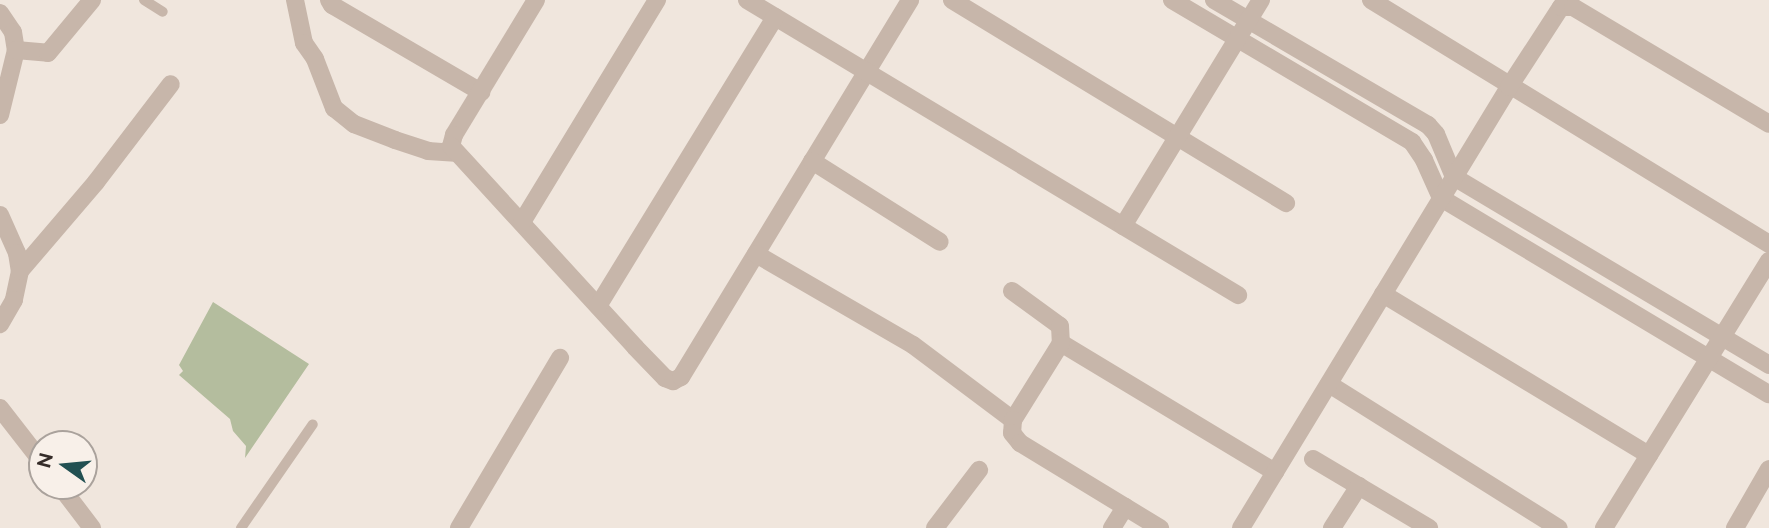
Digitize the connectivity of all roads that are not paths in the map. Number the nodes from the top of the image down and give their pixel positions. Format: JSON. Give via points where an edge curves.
{"nodes":[{"id":1,"x":92,"y":0,"type":"edge"},
{"id":2,"x":144,"y":0,"type":"edge"},
{"id":3,"x":295,"y":0,"type":"edge"},
{"id":4,"x":329,"y":0,"type":"edge"},
{"id":5,"x":535,"y":0,"type":"edge"},
{"id":6,"x":657,"y":0,"type":"edge"},
{"id":7,"x":747,"y":0,"type":"edge"},
{"id":8,"x":910,"y":0,"type":"edge"},
{"id":9,"x":952,"y":0,"type":"edge"},
{"id":10,"x":1172,"y":0,"type":"edge"},
{"id":11,"x":1214,"y":0,"type":"edge"},
{"id":12,"x":1261,"y":0,"type":"edge"},
{"id":13,"x":1371,"y":0,"type":"edge"},
{"id":14,"x":163,"y":12,"type":"dead end"},
{"id":15,"x":0,"y":13,"type":"edge"},
{"id":16,"x":775,"y":17,"type":"junction"},
{"id":17,"x":1248,"y":20,"type":"junction"},
{"id":18,"x":1236,"y":39,"type":"junction"},
{"id":19,"x":16,"y":50,"type":"junction"},
{"id":20,"x":866,"y":72,"type":"junction"},
{"id":21,"x":171,"y":84,"type":"dead end"},
{"id":22,"x":1509,"y":87,"type":"junction"},
{"id":23,"x":481,"y":92,"type":"junction"},
{"id":24,"x":0,"y":115,"type":"edge"},
{"id":25,"x":1769,"y":124,"type":"edge"},
{"id":26,"x":1177,"y":136,"type":"junction"},
{"id":27,"x":455,"y":153,"type":"junction"},
{"id":28,"x":812,"y":161,"type":"junction"},
{"id":29,"x":1454,"y":177,"type":"junction"},
{"id":30,"x":1441,"y":198,"type":"junction"},
{"id":31,"x":1286,"y":203,"type":"dead end"},
{"id":32,"x":0,"y":215,"type":"edge"},
{"id":33,"x":522,"y":222,"type":"junction"},
{"id":34,"x":1123,"y":226,"type":"junction"},
{"id":35,"x":940,"y":242,"type":"dead end"},
{"id":36,"x":1769,"y":244,"type":"edge"},
{"id":37,"x":756,"y":254,"type":"junction"},
{"id":38,"x":1769,"y":261,"type":"edge"},
{"id":39,"x":20,"y":271,"type":"junction"},
{"id":40,"x":1012,"y":291,"type":"dead end"},
{"id":41,"x":1382,"y":294,"type":"junction"},
{"id":42,"x":1238,"y":295,"type":"dead end"},
{"id":43,"x":598,"y":306,"type":"junction"},
{"id":44,"x":0,"y":324,"type":"edge"},
{"id":45,"x":1722,"y":337,"type":"junction"},
{"id":46,"x":1061,"y":343,"type":"junction"},
{"id":47,"x":560,"y":358,"type":"dead end"},
{"id":48,"x":1709,"y":358,"type":"junction"},
{"id":49,"x":1769,"y":365,"type":"edge"},
{"id":50,"x":1329,"y":384,"type":"junction"},
{"id":51,"x":1769,"y":394,"type":"edge"},
{"id":52,"x":0,"y":408,"type":"edge"},
{"id":53,"x":1013,"y":420,"type":"junction"},
{"id":54,"x":313,"y":424,"type":"dead end"},
{"id":55,"x":28,"y":444,"type":"edge"},
{"id":56,"x":1649,"y":455,"type":"junction"},
{"id":57,"x":1313,"y":459,"type":"dead end"},
{"id":58,"x":1769,"y":469,"type":"edge"},
{"id":59,"x":979,"y":470,"type":"dead end"},
{"id":60,"x":1275,"y":472,"type":"junction"},
{"id":61,"x":1359,"y":486,"type":"junction"},
{"id":62,"x":71,"y":500,"type":"edge"},
{"id":63,"x":1125,"y":507,"type":"junction"},
{"id":64,"x":92,"y":528,"type":"edge"},
{"id":65,"x":241,"y":528,"type":"edge"},
{"id":66,"x":459,"y":528,"type":"edge"},
{"id":67,"x":935,"y":528,"type":"edge"},
{"id":68,"x":1112,"y":528,"type":"edge"},
{"id":69,"x":1160,"y":528,"type":"edge"},
{"id":70,"x":1241,"y":528,"type":"edge"},
{"id":71,"x":1332,"y":528,"type":"edge"},
{"id":72,"x":1429,"y":528,"type":"edge"},
{"id":73,"x":1559,"y":528,"type":"edge"},
{"id":74,"x":1604,"y":528,"type":"edge"},
{"id":75,"x":1735,"y":528,"type":"edge"}],
"edges":[{"from":1,"to":19,"type":"street","via":[[48,53]]},
{"from":2,"to":14,"type":"lane"},
{"from":3,"to":27,"type":"street","via":[[304,43],[334,108],[354,124],[395,140],[428,151]]},
{"from":4,"to":23,"type":"street"},
{"from":5,"to":23,"type":"street"},
{"from":6,"to":33,"type":"street"},
{"from":7,"to":16,"type":"street"},
{"from":8,"to":20,"type":"street"},
{"from":9,"to":26,"type":"street"},
{"from":10,"to":18,"type":"street"},
{"from":11,"to":17,"type":"street"},
{"from":12,"to":17,"type":"street"},
{"from":13,"to":22,"type":"street"},
{"from":15,"to":19,"type":"street","via":[[13,32]]},
{"from":16,"to":20,"type":"street"},
{"from":16,"to":43,"type":"street"},
{"from":17,"to":18,"type":"street"},
{"from":17,"to":29,"type":"street","via":[[1428,125]]},
{"from":18,"to":26,"type":"street"},
{"from":18,"to":30,"type":"street","via":[[1412,142]]},
{"from":19,"to":24,"type":"street"},
{"from":20,"to":28,"type":"street"},
{"from":20,"to":34,"type":"street"},
{"from":21,"to":39,"type":"street"},
{"from":22,"to":25,"type":"street","via":[[1557,12],[1566,6]]},
{"from":22,"to":29,"type":"street"},
{"from":22,"to":36,"type":"street"},
{"from":23,"to":27,"type":"street","via":[[452,141]]},
{"from":26,"to":31,"type":"street"},
{"from":26,"to":34,"type":"street"},
{"from":27,"to":33,"type":"street"},
{"from":28,"to":35,"type":"street"},
{"from":28,"to":37,"type":"street"},
{"from":29,"to":30,"type":"street"},
{"from":29,"to":45,"type":"street"},
{"from":30,"to":41,"type":"street"},
{"from":30,"to":48,"type":"street"},
{"from":32,"to":39,"type":"street"},
{"from":33,"to":43,"type":"street"},
{"from":34,"to":42,"type":"street"},
{"from":37,"to":43,"type":"street","via":[[677,381],[665,378]]},
{"from":37,"to":53,"type":"street","via":[[913,345]]},
{"from":38,"to":45,"type":"street"},
{"from":39,"to":44,"type":"street","via":[[14,300]]},
{"from":40,"to":46,"type":"street","via":[[1060,326]]},
{"from":41,"to":50,"type":"street"},
{"from":41,"to":56,"type":"street"},
{"from":45,"to":48,"type":"street"},
{"from":45,"to":49,"type":"street"},
{"from":46,"to":53,"type":"street"},
{"from":46,"to":60,"type":"street"},
{"from":47,"to":66,"type":"street"},
{"from":48,"to":51,"type":"street"},
{"from":48,"to":56,"type":"street"},
{"from":50,"to":60,"type":"street"},
{"from":50,"to":73,"type":"street"},
{"from":52,"to":55,"type":"street"},
{"from":53,"to":63,"type":"street","via":[[1011,429],[1017,441]]},
{"from":54,"to":65,"type":"lane"},
{"from":56,"to":74,"type":"street"},
{"from":57,"to":61,"type":"street"},
{"from":58,"to":75,"type":"street"},
{"from":59,"to":67,"type":"street"},
{"from":60,"to":70,"type":"street"},
{"from":61,"to":71,"type":"street"},
{"from":61,"to":72,"type":"street"},
{"from":62,"to":64,"type":"street"},
{"from":63,"to":68,"type":"street"},
{"from":63,"to":69,"type":"street"}]}
